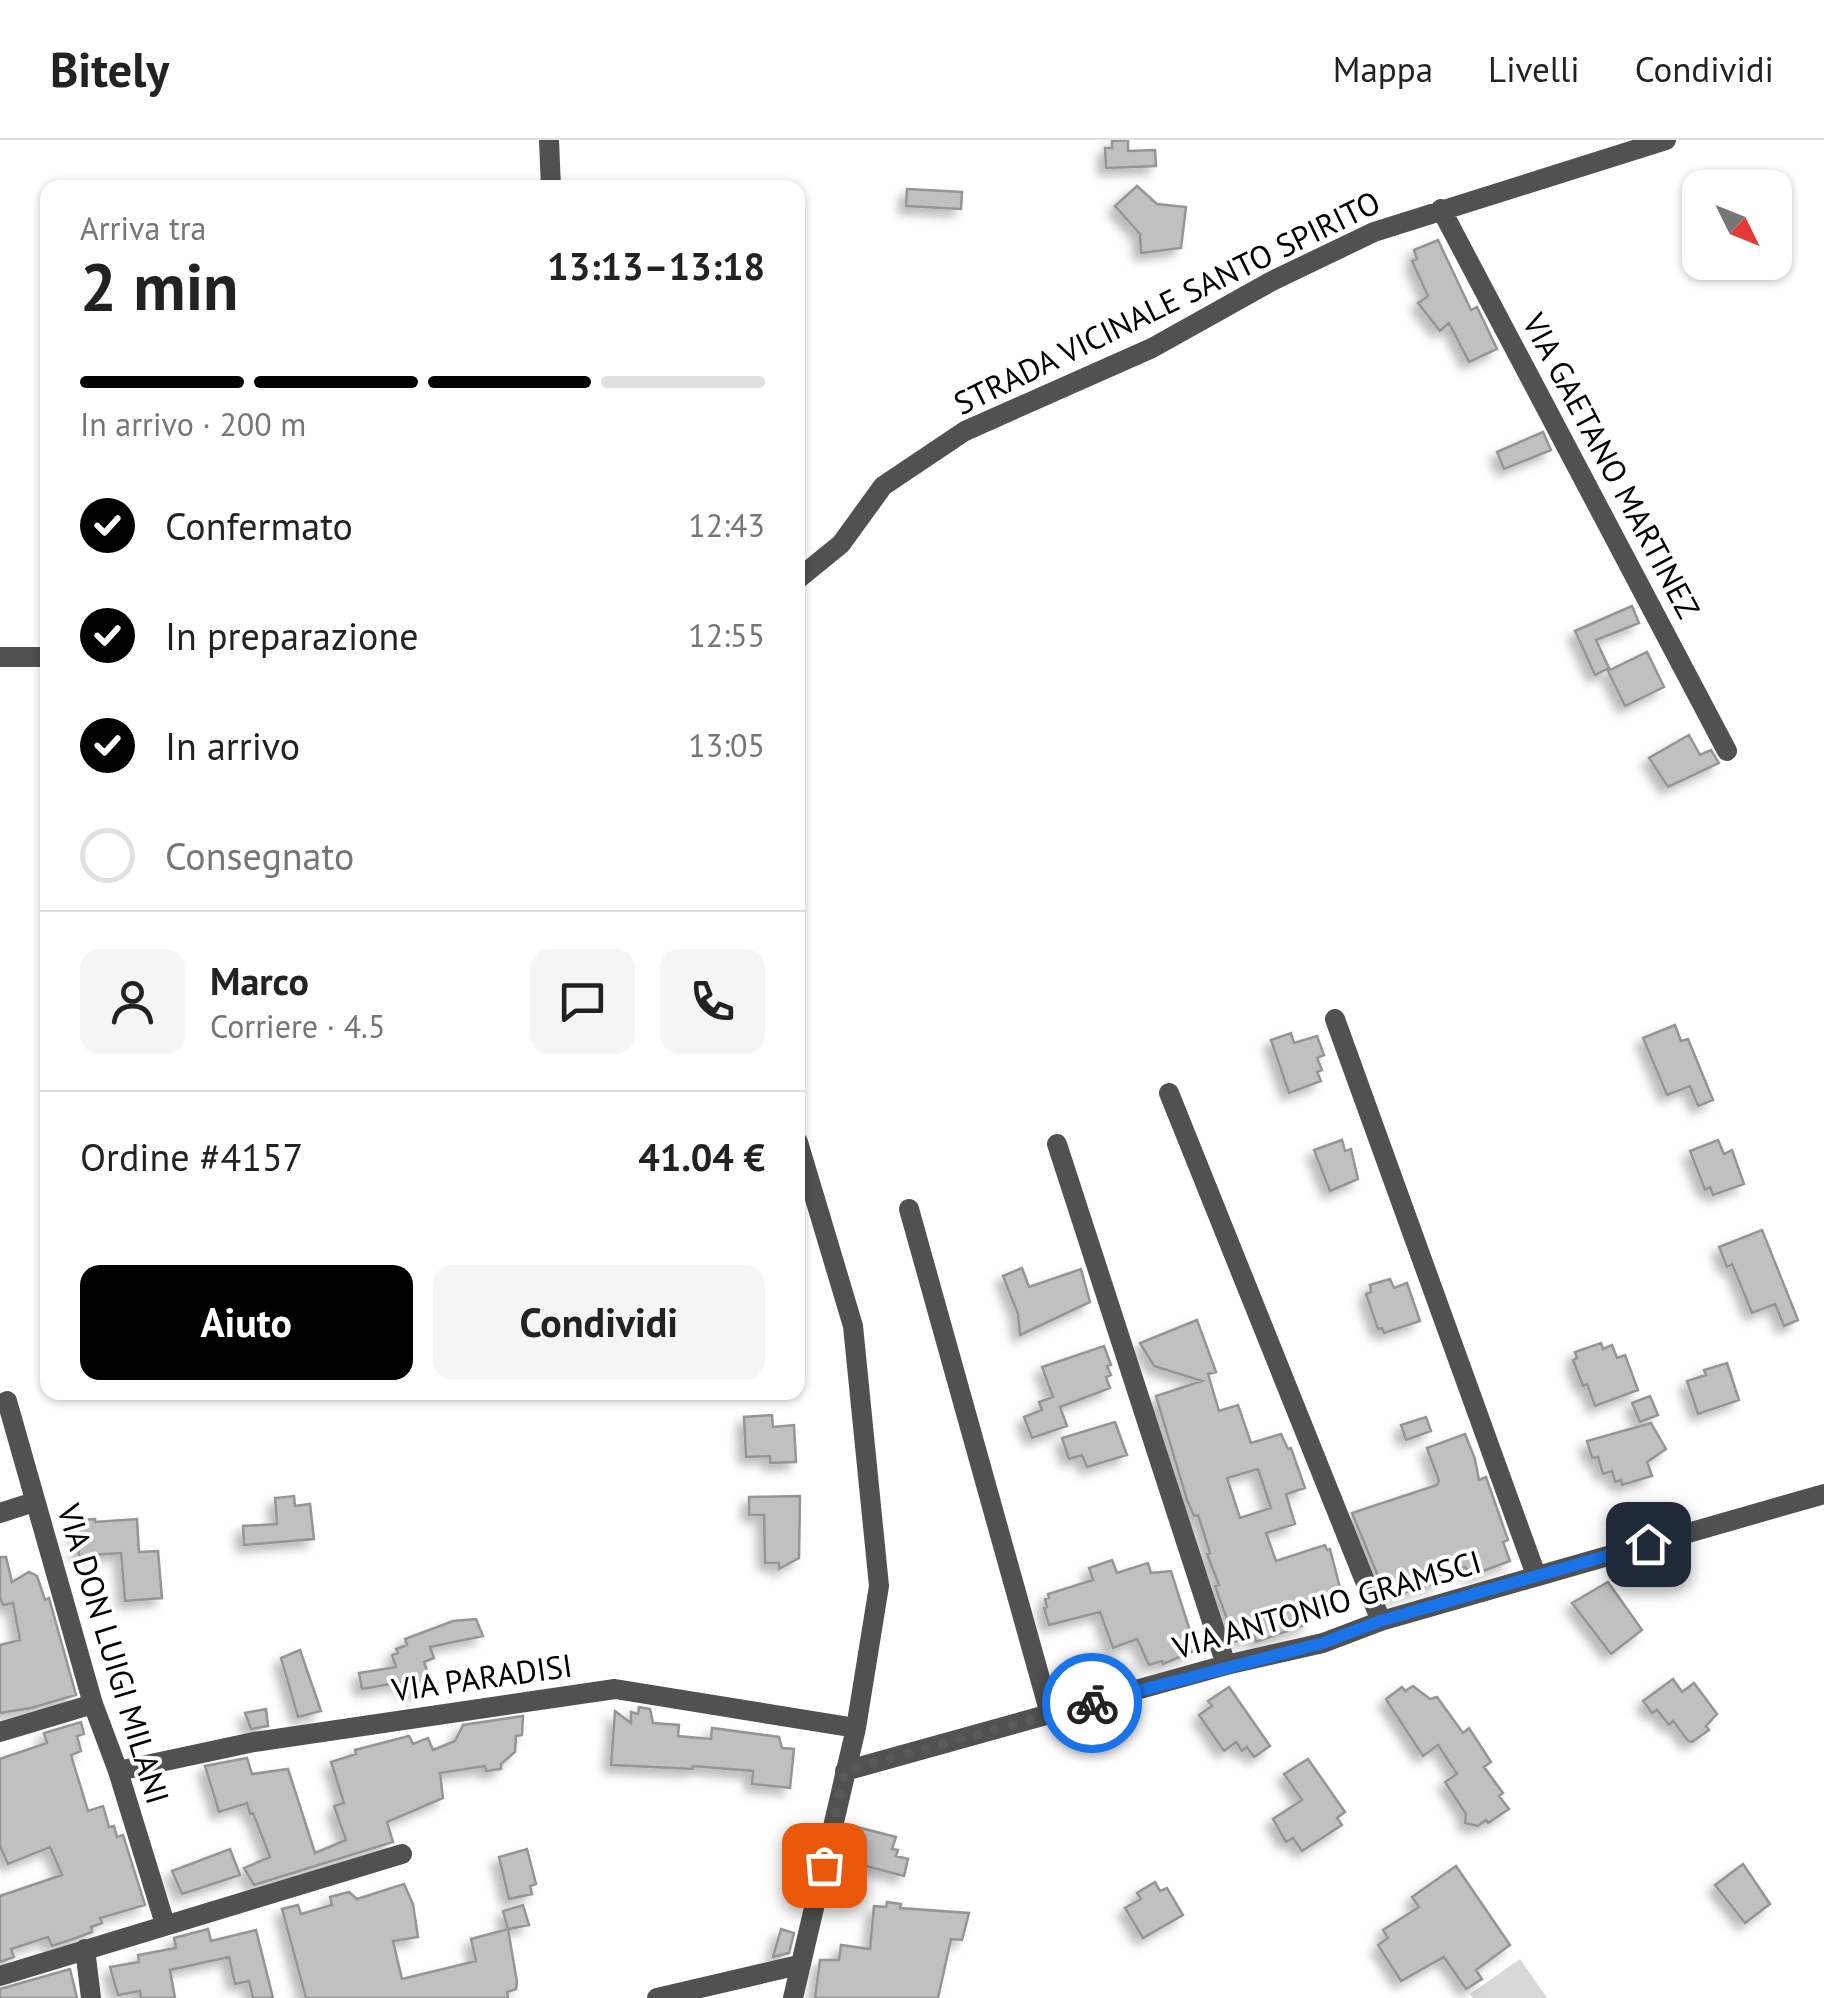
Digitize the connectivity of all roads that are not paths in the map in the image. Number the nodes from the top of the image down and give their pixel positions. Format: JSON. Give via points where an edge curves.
{"nodes":[{"id":1,"x":549,"y":140,"type":"edge"},
{"id":2,"x":1666,"y":140,"type":"edge"},
{"id":3,"x":552,"y":180,"type":"edge"},
{"id":4,"x":1441,"y":209,"type":"junction"},
{"id":5,"x":805,"y":572,"type":"edge"},
{"id":6,"x":0,"y":657,"type":"edge"},
{"id":7,"x":40,"y":657,"type":"edge"},
{"id":8,"x":1727,"y":752,"type":"dead end"},
{"id":9,"x":1336,"y":1019,"type":"dead end"},
{"id":10,"x":1169,"y":1093,"type":"dead end"},
{"id":11,"x":1057,"y":1144,"type":"dead end"},
{"id":12,"x":805,"y":1164,"type":"edge"},
{"id":13,"x":909,"y":1209,"type":"dead end"},
{"id":14,"x":821,"y":1215,"type":"junction"},
{"id":15,"x":805,"y":1216,"type":"edge"},
{"id":16,"x":6,"y":1401,"type":"dead end"},
{"id":17,"x":1824,"y":1494,"type":"edge"},
{"id":18,"x":34,"y":1502,"type":"junction"},
{"id":19,"x":0,"y":1514,"type":"edge"},
{"id":20,"x":1536,"y":1576,"type":"junction"},
{"id":21,"x":1380,"y":1621,"type":"junction"},
{"id":22,"x":1226,"y":1666,"type":"junction"},
{"id":23,"x":93,"y":1704,"type":"junction"},
{"id":24,"x":1050,"y":1714,"type":"junction"},
{"id":25,"x":856,"y":1728,"type":"junction"},
{"id":26,"x":0,"y":1732,"type":"edge"},
{"id":27,"x":118,"y":1771,"type":"junction"},
{"id":28,"x":845,"y":1771,"type":"junction"},
{"id":29,"x":402,"y":1854,"type":"dead end"},
{"id":30,"x":165,"y":1924,"type":"junction"},
{"id":31,"x":84,"y":1950,"type":"junction"},
{"id":32,"x":798,"y":1965,"type":"junction"},
{"id":33,"x":0,"y":1976,"type":"edge"},
{"id":34,"x":91,"y":1998,"type":"edge"},
{"id":35,"x":656,"y":1998,"type":"edge"},
{"id":36,"x":793,"y":1998,"type":"edge"}],
"edges":[{"from":1,"to":3,"type":"street"},
{"from":2,"to":4,"type":"street","name":"STRADA VICINALE SANTO SPIRITO"},
{"from":4,"to":5,"type":"street","name":"STRADA VICINALE SANTO SPIRITO","via":[[1374,232],[1152,348],[965,431],[883,486],[840,544]]},
{"from":4,"to":8,"type":"street","name":"VIA GAETANO MARTINEZ"},
{"from":6,"to":7,"type":"street"},
{"from":9,"to":20,"type":"street"},
{"from":10,"to":21,"type":"street"},
{"from":11,"to":22,"type":"street"},
{"from":12,"to":14,"type":"street"},
{"from":13,"to":24,"type":"street"},
{"from":14,"to":15,"type":"street"},
{"from":14,"to":25,"type":"street","via":[[854,1326],[879,1586]]},
{"from":16,"to":18,"type":"street","name":"VIA DON LUIGI MILANI"},
{"from":17,"to":20,"type":"street","name":"VIA ANTONIO GRAMSCI"},
{"from":18,"to":19,"type":"street"},
{"from":18,"to":23,"type":"street","name":"VIA DON LUIGI MILANI"},
{"from":20,"to":21,"type":"street","name":"VIA ANTONIO GRAMSCI"},
{"from":21,"to":22,"type":"street","name":"VIA ANTONIO GRAMSCI","via":[[1323,1643]]},
{"from":22,"to":24,"type":"street","name":"VIA ANTONIO GRAMSCI"},
{"from":23,"to":26,"type":"street"},
{"from":23,"to":27,"type":"street","name":"VIA DON LUIGI MILANI"},
{"from":24,"to":28,"type":"street","name":"VIA ANTONIO GRAMSCI"},
{"from":25,"to":27,"type":"street","name":"VIA PARADISI","via":[[616,1689],[254,1742]]},
{"from":25,"to":28,"type":"street"},
{"from":27,"to":30,"type":"street","name":"VIA DON LUIGI MILANI"},
{"from":28,"to":32,"type":"street"},
{"from":29,"to":30,"type":"street"},
{"from":30,"to":31,"type":"street"},
{"from":31,"to":33,"type":"street"},
{"from":31,"to":34,"type":"street"},
{"from":32,"to":35,"type":"street"},
{"from":32,"to":36,"type":"street"}]}
